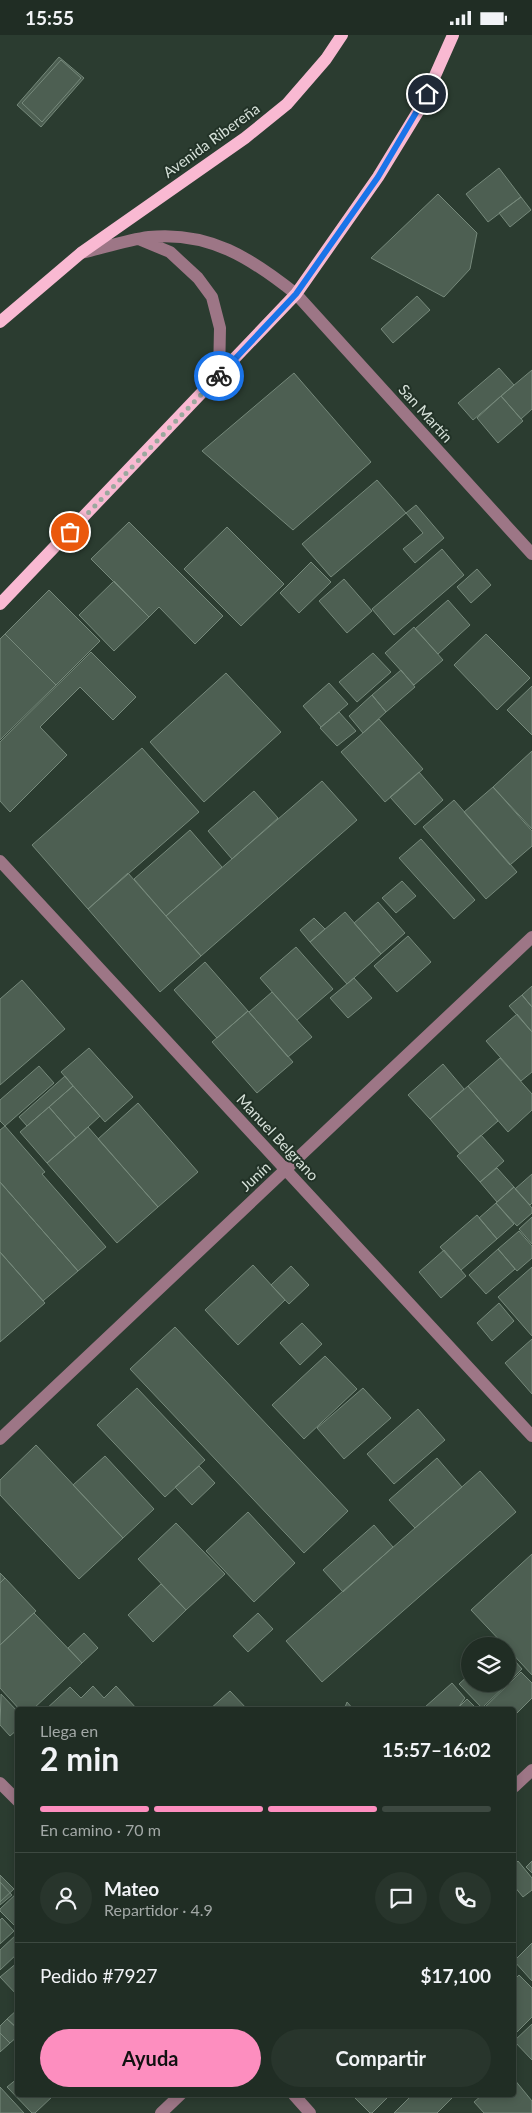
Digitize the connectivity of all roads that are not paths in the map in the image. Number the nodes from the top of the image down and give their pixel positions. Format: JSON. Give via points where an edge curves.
{"nodes":[{"id":1,"x":342,"y":35,"type":"edge"},
{"id":2,"x":454,"y":35,"type":"edge"},
{"id":3,"x":140,"y":239,"type":"junction"},
{"id":4,"x":81,"y":253,"type":"junction"},
{"id":5,"x":296,"y":294,"type":"junction"},
{"id":6,"x":0,"y":322,"type":"edge"},
{"id":7,"x":219,"y":376,"type":"junction"},
{"id":8,"x":532,"y":554,"type":"edge"},
{"id":9,"x":0,"y":604,"type":"edge"},
{"id":10,"x":0,"y":861,"type":"edge"},
{"id":11,"x":532,"y":937,"type":"edge"},
{"id":12,"x":286,"y":1170,"type":"junction"},
{"id":13,"x":532,"y":1436,"type":"edge"},
{"id":14,"x":0,"y":1439,"type":"edge"},
{"id":15,"x":532,"y":1770,"type":"edge"},
{"id":16,"x":0,"y":1783,"type":"edge"},
{"id":17,"x":516,"y":1785,"type":"edge"},
{"id":18,"x":15,"y":1798,"type":"edge"},
{"id":19,"x":178,"y":2097,"type":"edge"},
{"id":20,"x":296,"y":2097,"type":"edge"},
{"id":21,"x":161,"y":2113,"type":"edge"},
{"id":22,"x":310,"y":2113,"type":"edge"}],
"edges":[{"from":1,"to":4,"type":"main road","name":"Avenida Ribereña","via":[[287,104],[245,138]]},
{"from":2,"to":5,"type":"main road","via":[[418,113],[378,177]]},
{"from":3,"to":4,"type":"street","name":"San Martín"},
{"from":3,"to":5,"type":"street","name":"San Martín","via":[[189,237],[228,249],[265,269]]},
{"from":3,"to":7,"type":"street","via":[[170,253],[198,277],[212,297],[220,328]]},
{"from":4,"to":6,"type":"main road","name":"Avenida Ribereña"},
{"from":5,"to":7,"type":"main road"},
{"from":5,"to":8,"type":"street","name":"San Martín"},
{"from":7,"to":9,"type":"main road"},
{"from":10,"to":12,"type":"street","name":"Manuel Belgrano"},
{"from":11,"to":12,"type":"street","name":"Junín"},
{"from":12,"to":13,"type":"street","name":"Manuel Belgrano"},
{"from":12,"to":14,"type":"street","name":"Junín"},
{"from":15,"to":17,"type":"street"},
{"from":16,"to":18,"type":"street"},
{"from":19,"to":21,"type":"street"},
{"from":20,"to":22,"type":"street"}]}
